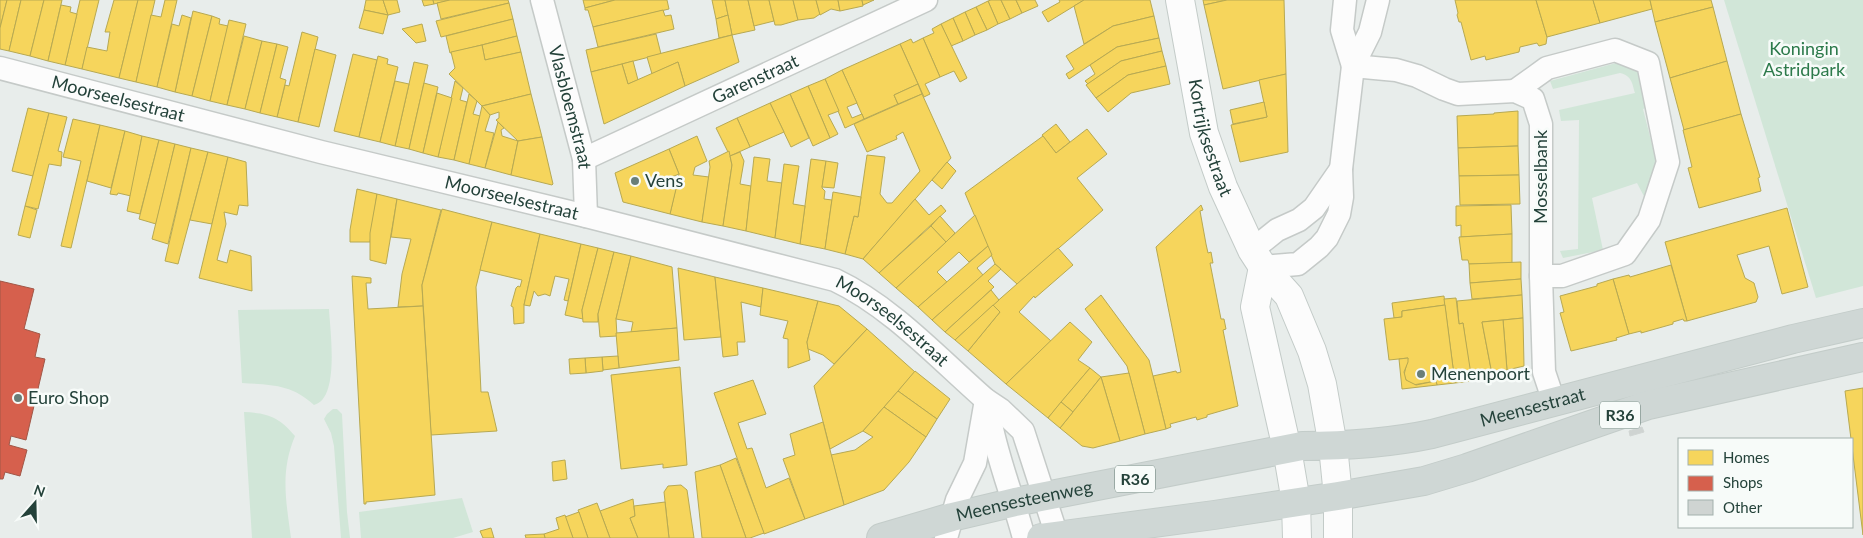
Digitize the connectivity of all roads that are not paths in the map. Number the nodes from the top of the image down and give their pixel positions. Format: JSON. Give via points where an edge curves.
{"nodes":[{"id":1,"x":542,"y":0,"type":"edge"},
{"id":2,"x":926,"y":0,"type":"edge"},
{"id":3,"x":1180,"y":0,"type":"edge"},
{"id":4,"x":1345,"y":0,"type":"edge"},
{"id":5,"x":1378,"y":0,"type":"edge"},
{"id":6,"x":1353,"y":66,"type":"junction"},
{"id":7,"x":0,"y":68,"type":"edge"},
{"id":8,"x":1515,"y":91,"type":"junction"},
{"id":9,"x":584,"y":159,"type":"junction"},
{"id":10,"x":1341,"y":169,"type":"junction"},
{"id":11,"x":586,"y":216,"type":"junction"},
{"id":12,"x":1258,"y":258,"type":"junction"},
{"id":13,"x":1541,"y":276,"type":"junction"},
{"id":14,"x":1863,"y":323,"type":"edge"},
{"id":15,"x":1863,"y":357,"type":"edge"},
{"id":16,"x":986,"y":400,"type":"junction"},
{"id":17,"x":1554,"y":402,"type":"junction"},
{"id":18,"x":1333,"y":446,"type":"junction"},
{"id":19,"x":1287,"y":449,"type":"junction"},
{"id":20,"x":1045,"y":496,"type":"junction"},
{"id":21,"x":1338,"y":496,"type":"junction"},
{"id":22,"x":1014,"y":502,"type":"junction"},
{"id":23,"x":1296,"y":502,"type":"junction"},
{"id":24,"x":949,"y":527,"type":"edge"},
{"id":25,"x":1049,"y":537,"type":"edge"},
{"id":26,"x":881,"y":538,"type":"edge"},
{"id":27,"x":1024,"y":538,"type":"edge"},
{"id":28,"x":1297,"y":538,"type":"edge"},
{"id":29,"x":1338,"y":538,"type":"edge"}],
"edges":[{"from":1,"to":9,"type":"street","name":"Vlasbloemstraat"},
{"from":2,"to":9,"type":"street","name":"Garenstraat"},
{"from":3,"to":12,"type":"street","name":"Kortrijksestraat","via":[[1204,133],[1223,187]]},
{"from":4,"to":6,"type":"street","via":[[1342,30]]},
{"from":5,"to":6,"type":"street","via":[[1370,32]]},
{"from":6,"to":8,"type":"street","via":[[1396,70],[1458,94]]},
{"from":6,"to":10,"type":"street"},
{"from":7,"to":11,"type":"street","name":"Moorseelsestraat","via":[[321,152]]},
{"from":8,"to":13,"type":"street","name":"Mosselbank","via":[[1533,99],[1541,124]]},
{"from":8,"to":13,"type":"street","via":[[1547,68],[1615,50],[1648,64],[1668,162],[1650,220],[1625,254],[1562,276]]},
{"from":9,"to":11,"type":"street","name":"Vlasbloemstraat"},
{"from":10,"to":12,"type":"street","via":[[1314,208],[1299,220],[1276,230]]},
{"from":10,"to":12,"type":"street","via":[[1339,214],[1328,238],[1298,264]]},
{"from":11,"to":16,"type":"street","name":"Moorseelsestraat","via":[[836,280],[885,310]]},
{"from":12,"to":18,"type":"street","name":"Kortrijksestraat","via":[[1288,296],[1299,317],[1322,384]]},
{"from":12,"to":19,"type":"street","via":[[1256,307]]},
{"from":13,"to":17,"type":"street","name":"Mosselbank","via":[[1544,372]]},
{"from":14,"to":17,"type":"main road","name":"Meensestraat","number":"R36"},
{"from":15,"to":21,"type":"main road","name":"Meensestraat","number":"R36","via":[[1648,405],[1424,481]]},
{"from":16,"to":20,"type":"street","name":"Moorseelsestraat","via":[[1002,410],[1022,430]]},
{"from":16,"to":22,"type":"street","via":[[993,436]]},
{"from":16,"to":24,"type":"street","via":[[975,463],[957,500]]},
{"from":17,"to":18,"type":"main road","name":"Meensestraat","number":"R36","via":[[1412,438]]},
{"from":18,"to":19,"type":"main road","name":"Meensestraat","number":"R36"},
{"from":18,"to":21,"type":"street","name":"Kortrijksestraat"},
{"from":19,"to":20,"type":"main road","name":"Meensesteenweg","number":"R36"},
{"from":19,"to":23,"type":"street"},
{"from":20,"to":22,"type":"main road","name":"Meensesteenweg","number":"R36"},
{"from":20,"to":25,"type":"street","name":"Moorseelsestraat"},
{"from":21,"to":23,"type":"main road","name":"Meensestraat","number":"R36"},
{"from":21,"to":29,"type":"street","name":"Kortrijksestraat"},
{"from":22,"to":24,"type":"main road","name":"Meensesteenweg","number":"R36"},
{"from":22,"to":27,"type":"street"},
{"from":23,"to":25,"type":"main road","number":"R36"},
{"from":23,"to":28,"type":"street"},
{"from":24,"to":26,"type":"main road","name":"Meensesteenweg","number":"R36"}]}
